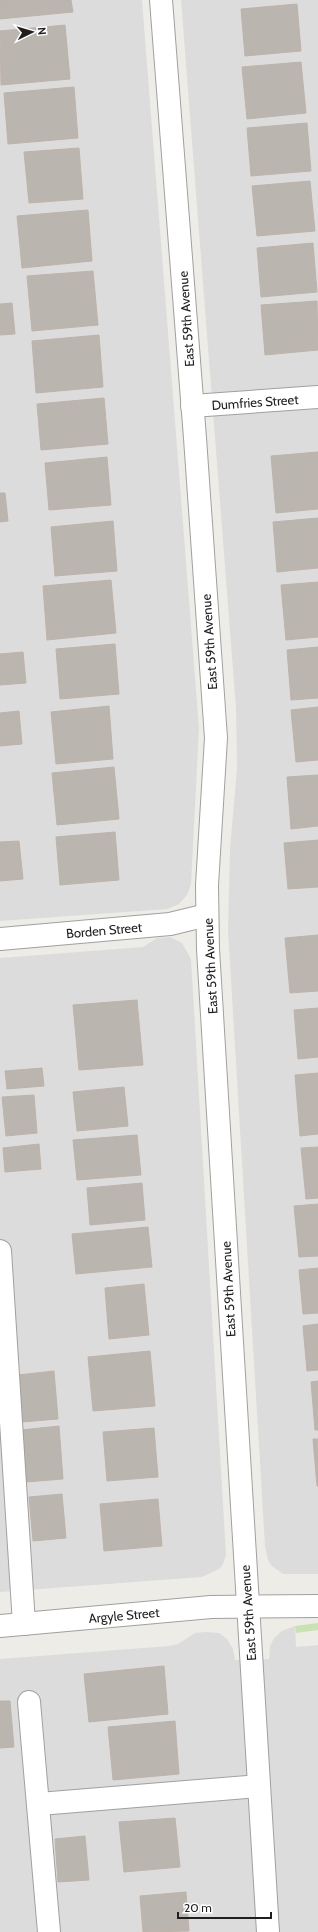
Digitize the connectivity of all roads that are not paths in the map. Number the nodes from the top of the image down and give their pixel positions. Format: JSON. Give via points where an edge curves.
{"nodes":[{"id":1,"x":161,"y":0,"type":"edge"},
{"id":2,"x":318,"y":397,"type":"edge"},
{"id":3,"x":192,"y":406,"type":"junction"},
{"id":4,"x":207,"y":915,"type":"junction"},
{"id":5,"x":0,"y":939,"type":"edge"},
{"id":6,"x":0,"y":1251,"type":"edge"},
{"id":7,"x":248,"y":1606,"type":"junction"},
{"id":8,"x":318,"y":1606,"type":"edge"},
{"id":9,"x":24,"y":1624,"type":"junction"},
{"id":10,"x":0,"y":1626,"type":"edge"},
{"id":11,"x":29,"y":1702,"type":"dead end"},
{"id":12,"x":258,"y":1786,"type":"junction"},
{"id":13,"x":39,"y":1804,"type":"junction"},
{"id":14,"x":49,"y":1932,"type":"edge"},
{"id":15,"x":268,"y":1932,"type":"edge"}],
"edges":[{"from":1,"to":3,"type":"street","name":"East 59th Avenue"},
{"from":2,"to":3,"type":"street","name":"Dumfries Street"},
{"from":3,"to":4,"type":"street","name":"East 59th Avenue","via":[[216,738]]},
{"from":4,"to":5,"type":"street","name":"Borden Street","via":[[170,924]]},
{"from":4,"to":7,"type":"street","name":"East 59th Avenue"},
{"from":6,"to":9,"type":"street"},
{"from":7,"to":8,"type":"street","name":"Argyle Street"},
{"from":7,"to":9,"type":"street","name":"Argyle Street","via":[[210,1607]]},
{"from":7,"to":12,"type":"street","name":"East 59th Avenue"},
{"from":9,"to":10,"type":"street","name":"Argyle Street"},
{"from":11,"to":13,"type":"street"},
{"from":12,"to":13,"type":"street"},
{"from":12,"to":15,"type":"street","name":"East 59th Avenue"},
{"from":13,"to":14,"type":"street"}]}
